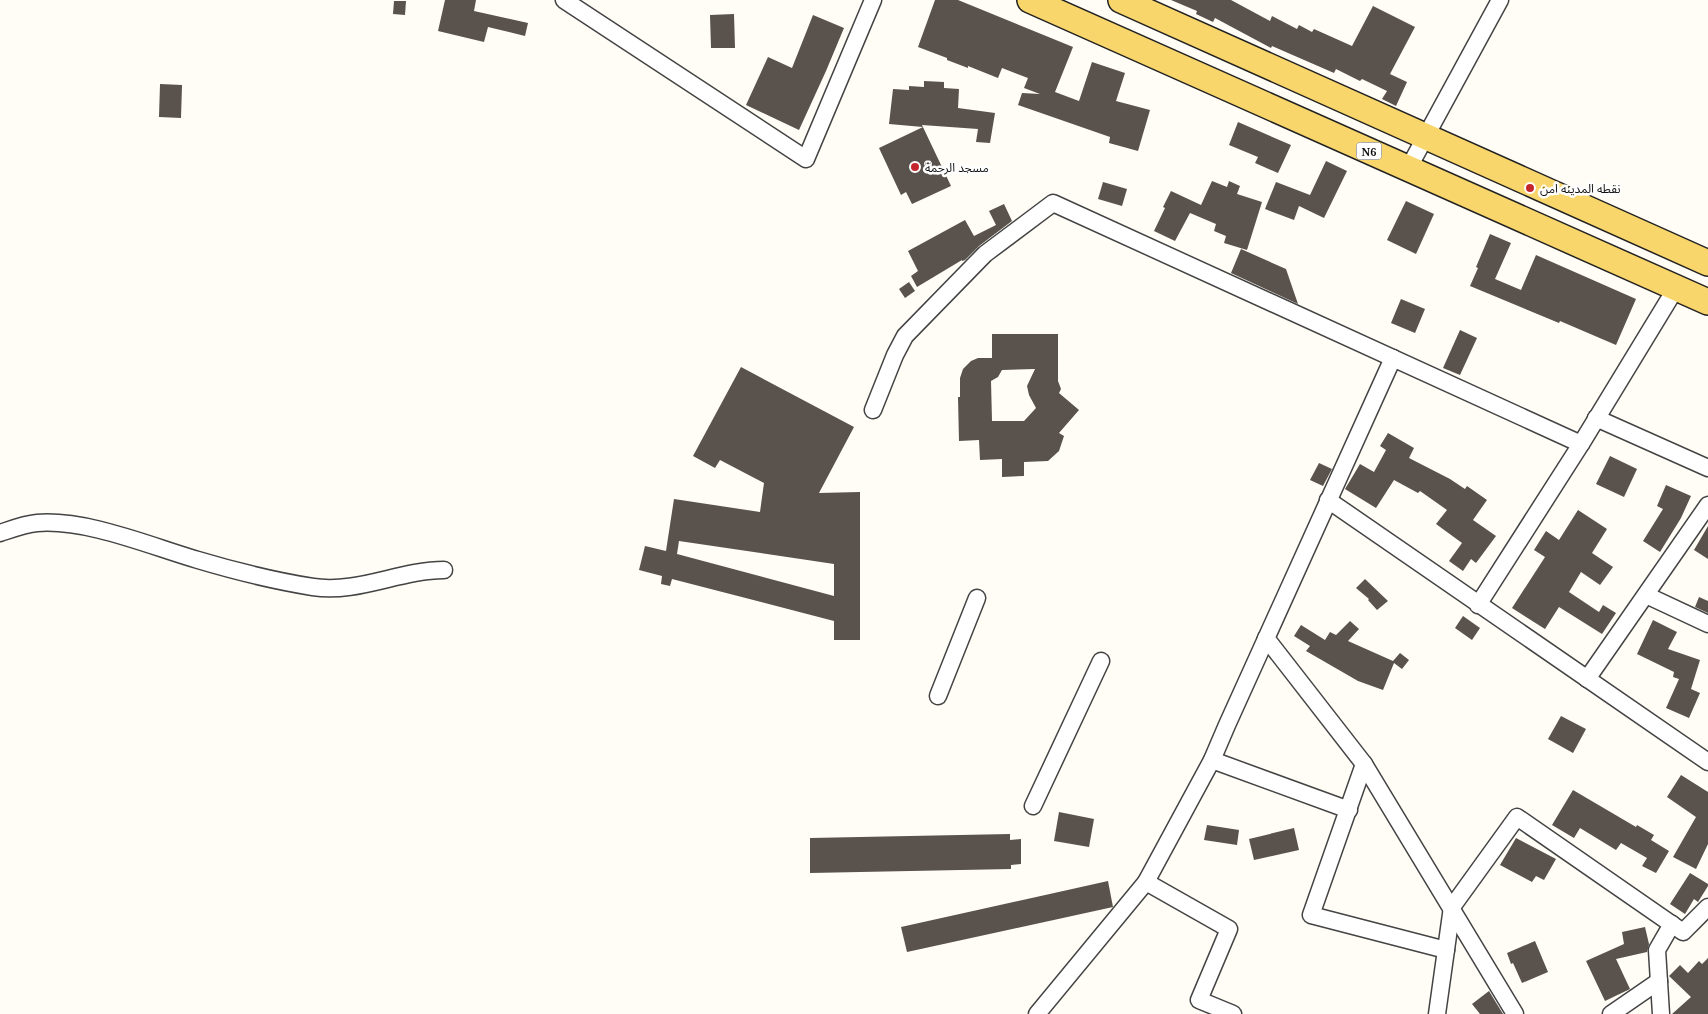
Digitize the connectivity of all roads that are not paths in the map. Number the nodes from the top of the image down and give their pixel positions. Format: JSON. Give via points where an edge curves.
{"nodes":[{"id":1,"x":564,"y":0,"type":"edge"},
{"id":2,"x":873,"y":0,"type":"edge"},
{"id":3,"x":1030,"y":0,"type":"edge"},
{"id":4,"x":1121,"y":0,"type":"edge"},
{"id":5,"x":1495,"y":1,"type":"edge"},
{"id":6,"x":1426,"y":136,"type":"junction"},
{"id":7,"x":1408,"y":169,"type":"junction"},
{"id":8,"x":1592,"y":211,"type":"junction"},
{"id":9,"x":1576,"y":244,"type":"junction"},
{"id":10,"x":1708,"y":263,"type":"edge"},
{"id":11,"x":1676,"y":288,"type":"junction"},
{"id":12,"x":1708,"y":302,"type":"edge"},
{"id":13,"x":1392,"y":358,"type":"junction"},
{"id":14,"x":873,"y":410,"type":"dead end"},
{"id":15,"x":1596,"y":418,"type":"junction"},
{"id":16,"x":1581,"y":444,"type":"junction"},
{"id":17,"x":1708,"y":468,"type":"edge"},
{"id":18,"x":1328,"y":500,"type":"junction"},
{"id":19,"x":1708,"y":505,"type":"edge"},
{"id":20,"x":0,"y":533,"type":"edge"},
{"id":21,"x":444,"y":570,"type":"dead end"},
{"id":22,"x":1646,"y":595,"type":"junction"},
{"id":23,"x":977,"y":598,"type":"dead end"},
{"id":24,"x":1478,"y":605,"type":"junction"},
{"id":25,"x":1708,"y":624,"type":"edge"},
{"id":26,"x":1266,"y":638,"type":"junction"},
{"id":27,"x":1101,"y":661,"type":"dead end"},
{"id":28,"x":1587,"y":679,"type":"junction"},
{"id":29,"x":938,"y":696,"type":"dead end"},
{"id":30,"x":1212,"y":760,"type":"junction"},
{"id":31,"x":1708,"y":762,"type":"edge"},
{"id":32,"x":1364,"y":764,"type":"junction"},
{"id":33,"x":1033,"y":806,"type":"dead end"},
{"id":34,"x":1349,"y":810,"type":"junction"},
{"id":35,"x":1146,"y":882,"type":"junction"},
{"id":36,"x":1708,"y":906,"type":"edge"},
{"id":37,"x":1452,"y":907,"type":"junction"},
{"id":38,"x":1672,"y":924,"type":"junction"},
{"id":39,"x":1446,"y":950,"type":"junction"},
{"id":40,"x":1659,"y":981,"type":"junction"},
{"id":41,"x":1036,"y":1014,"type":"edge"},
{"id":42,"x":1233,"y":1014,"type":"edge"},
{"id":43,"x":1438,"y":1014,"type":"edge"},
{"id":44,"x":1515,"y":1014,"type":"edge"},
{"id":45,"x":1611,"y":1014,"type":"edge"},
{"id":46,"x":1662,"y":1014,"type":"edge"}],
"edges":[{"from":1,"to":2,"type":"street","via":[[806,159]]},
{"from":3,"to":7,"type":"main road","number":"N6"},
{"from":4,"to":6,"type":"main road"},
{"from":5,"to":6,"type":"street"},
{"from":6,"to":7,"type":"street"},
{"from":6,"to":8,"type":"main road"},
{"from":7,"to":9,"type":"main road","number":"N6"},
{"from":8,"to":9,"type":"main road"},
{"from":8,"to":10,"type":"main road"},
{"from":9,"to":11,"type":"main road","number":"N6"},
{"from":11,"to":12,"type":"main road","number":"N6"},
{"from":11,"to":15,"type":"street"},
{"from":13,"to":14,"type":"street","via":[[1053,203],[984,254],[905,336]]},
{"from":13,"to":16,"type":"street"},
{"from":13,"to":18,"type":"street"},
{"from":15,"to":16,"type":"street"},
{"from":15,"to":17,"type":"street"},
{"from":16,"to":24,"type":"street"},
{"from":18,"to":24,"type":"street"},
{"from":18,"to":26,"type":"street"},
{"from":19,"to":22,"type":"street"},
{"from":20,"to":21,"type":"street","via":[[36,523],[71,525],[122,536],[200,561],[315,587],[344,588],[427,570]]},
{"from":22,"to":25,"type":"street"},
{"from":22,"to":28,"type":"street"},
{"from":23,"to":29,"type":"street"},
{"from":24,"to":28,"type":"street"},
{"from":26,"to":30,"type":"street"},
{"from":26,"to":32,"type":"street"},
{"from":27,"to":33,"type":"street"},
{"from":28,"to":31,"type":"street"},
{"from":30,"to":34,"type":"street"},
{"from":30,"to":35,"type":"street"},
{"from":32,"to":34,"type":"street"},
{"from":32,"to":37,"type":"street"},
{"from":34,"to":39,"type":"street","via":[[1311,915]]},
{"from":35,"to":41,"type":"street"},
{"from":35,"to":42,"type":"street","via":[[1229,929],[1198,1000]]},
{"from":36,"to":38,"type":"street","via":[[1683,932]]},
{"from":37,"to":38,"type":"street","via":[[1518,817]]},
{"from":37,"to":39,"type":"street"},
{"from":37,"to":44,"type":"street"},
{"from":38,"to":40,"type":"street","via":[[1656,950]]},
{"from":39,"to":43,"type":"street"},
{"from":40,"to":45,"type":"street"},
{"from":40,"to":46,"type":"street"}]}
